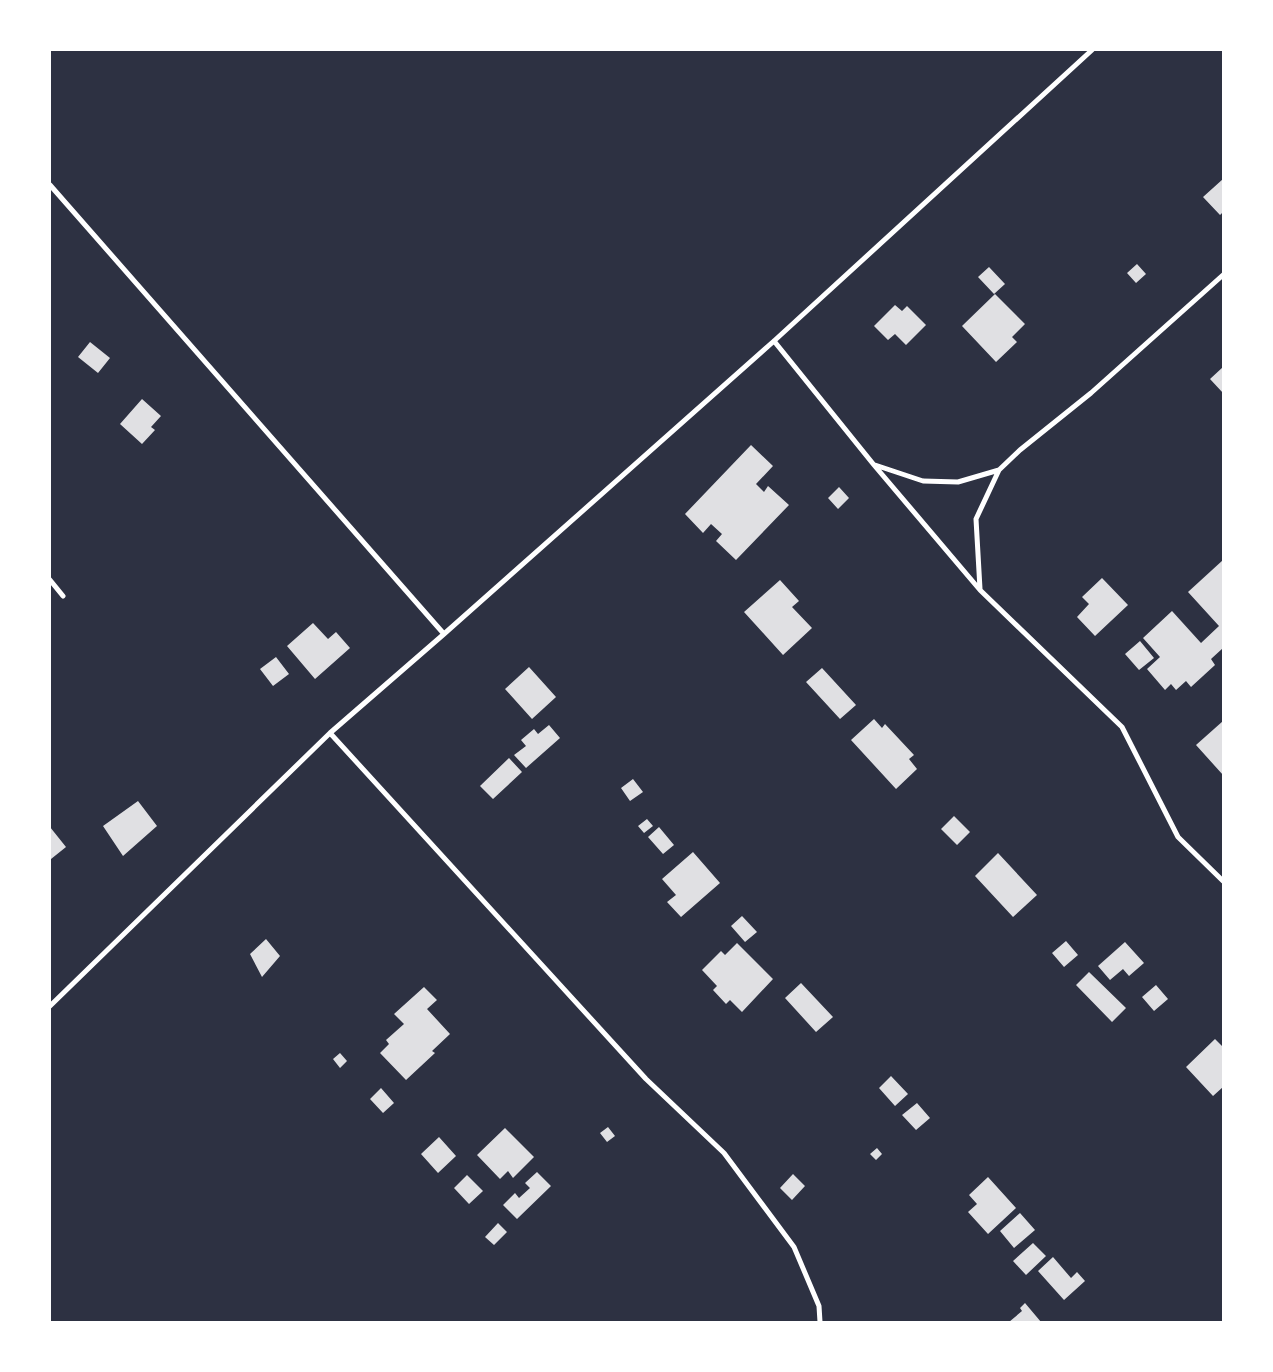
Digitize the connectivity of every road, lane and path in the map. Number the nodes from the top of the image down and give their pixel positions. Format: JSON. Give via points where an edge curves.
{"nodes":[{"id":1,"x":1092,"y":50,"type":"edge"},
{"id":2,"x":50,"y":185,"type":"edge"},
{"id":3,"x":1223,"y":276,"type":"edge"},
{"id":4,"x":1220,"y":282,"type":"edge"},
{"id":5,"x":774,"y":341,"type":"junction"},
{"id":6,"x":874,"y":465,"type":"junction"},
{"id":7,"x":999,"y":470,"type":"junction"},
{"id":8,"x":50,"y":580,"type":"edge"},
{"id":9,"x":980,"y":590,"type":"junction"},
{"id":10,"x":63,"y":596,"type":"dead end"},
{"id":11,"x":444,"y":634,"type":"junction"},
{"id":12,"x":330,"y":733,"type":"junction"},
{"id":13,"x":1223,"y":881,"type":"edge"},
{"id":14,"x":50,"y":1006,"type":"edge"},
{"id":15,"x":820,"y":1322,"type":"edge"}],
"edges":[{"from":1,"to":5,"type":"street"},
{"from":2,"to":11,"type":"street"},
{"from":3,"to":4,"type":"street"},
{"from":4,"to":7,"type":"street"},
{"from":5,"to":6,"type":"street"},
{"from":5,"to":11,"type":"street"},
{"from":6,"to":7,"type":"street","via":[[924,481],[958,482]]},
{"from":6,"to":9,"type":"street"},
{"from":7,"to":9,"type":"street","via":[[976,519]]},
{"from":8,"to":10,"type":"street"},
{"from":9,"to":13,"type":"street","via":[[1122,727],[1178,837]]},
{"from":11,"to":12,"type":"street"},
{"from":12,"to":14,"type":"street"},
{"from":12,"to":15,"type":"street","via":[[646,1079],[724,1153],[794,1247],[819,1306]]}]}
